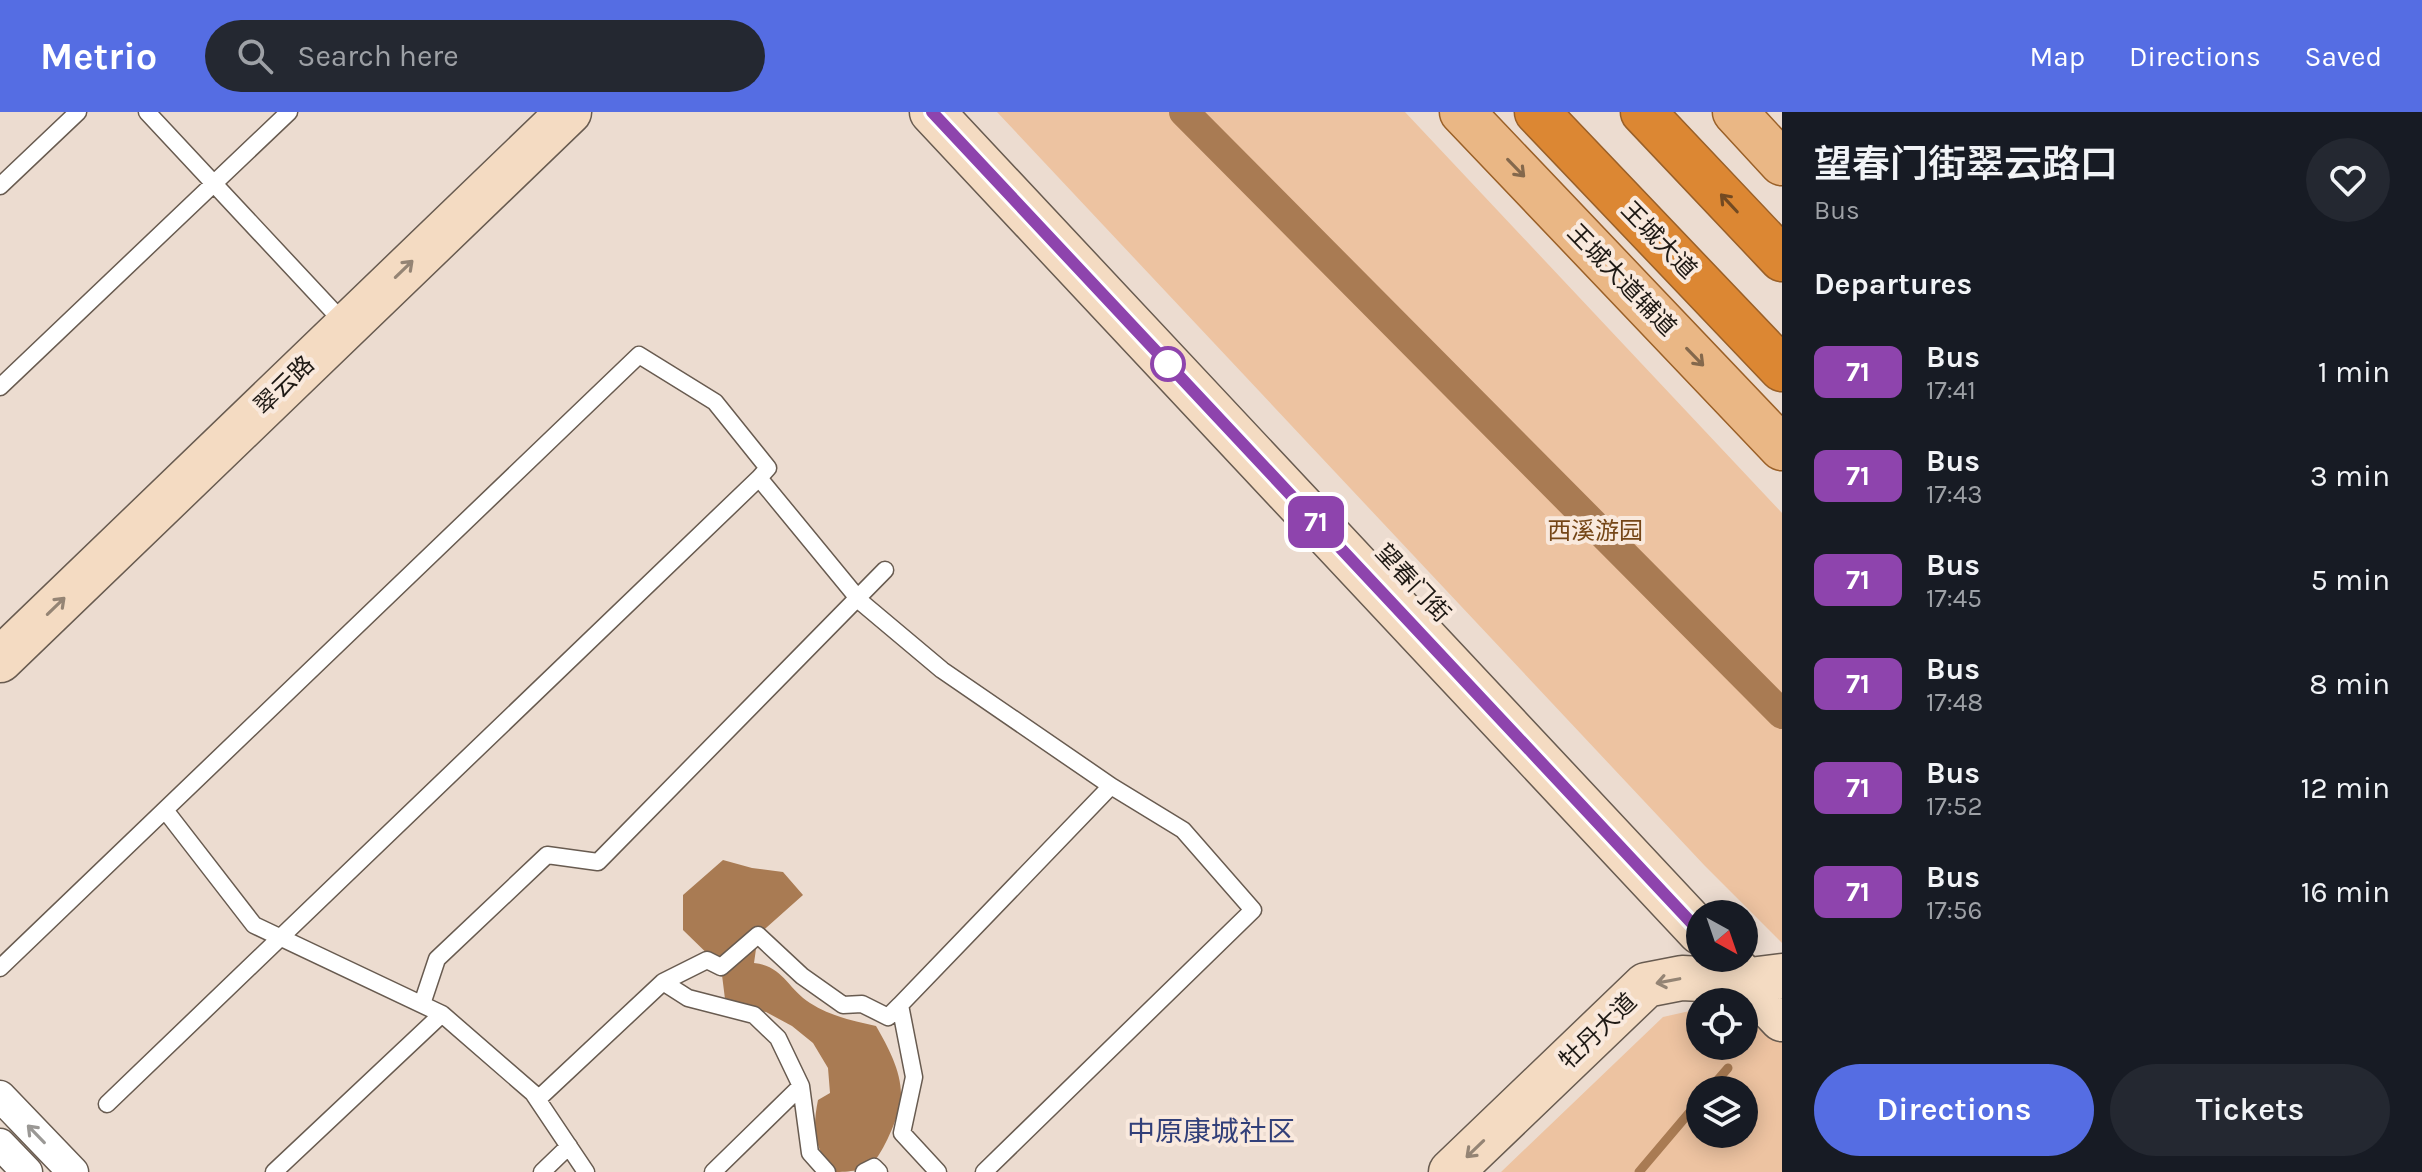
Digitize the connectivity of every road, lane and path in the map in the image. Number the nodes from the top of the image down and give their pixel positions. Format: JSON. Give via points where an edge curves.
{"nodes":[{"id":1,"x":78,"y":112,"type":"edge"},
{"id":2,"x":147,"y":112,"type":"edge"},
{"id":3,"x":289,"y":112,"type":"edge"},
{"id":4,"x":526,"y":112,"type":"edge"},
{"id":5,"x":569,"y":112,"type":"edge"},
{"id":6,"x":932,"y":112,"type":"edge"},
{"id":7,"x":971,"y":112,"type":"edge"},
{"id":8,"x":1462,"y":112,"type":"edge"},
{"id":9,"x":1537,"y":112,"type":"edge"},
{"id":10,"x":1643,"y":112,"type":"edge"},
{"id":11,"x":1735,"y":112,"type":"edge"},
{"id":12,"x":1782,"y":163,"type":"edge"},
{"id":13,"x":213,"y":184,"type":"junction"},
{"id":14,"x":0,"y":186,"type":"edge"},
{"id":15,"x":1782,"y":259,"type":"edge"},
{"id":16,"x":336,"y":315,"type":"junction"},
{"id":17,"x":1782,"y":369,"type":"edge"},
{"id":18,"x":0,"y":387,"type":"edge"},
{"id":19,"x":1782,"y":448,"type":"edge"},
{"id":20,"x":759,"y":478,"type":"junction"},
{"id":21,"x":885,"y":570,"type":"dead end"},
{"id":22,"x":857,"y":597,"type":"junction"},
{"id":23,"x":0,"y":621,"type":"edge"},
{"id":24,"x":0,"y":660,"type":"edge"},
{"id":25,"x":1111,"y":786,"type":"junction"},
{"id":26,"x":165,"y":810,"type":"junction"},
{"id":27,"x":1710,"y":900,"type":"edge"},
{"id":28,"x":1686,"y":917,"type":"edge"},
{"id":29,"x":281,"y":938,"type":"junction"},
{"id":30,"x":0,"y":968,"type":"edge"},
{"id":31,"x":1763,"y":974,"type":"edge"},
{"id":32,"x":663,"y":982,"type":"junction"},
{"id":33,"x":422,"y":1004,"type":"junction"},
{"id":34,"x":900,"y":1005,"type":"junction"},
{"id":35,"x":442,"y":1014,"type":"junction"},
{"id":36,"x":1782,"y":1019,"type":"edge"},
{"id":37,"x":801,"y":1086,"type":"junction"},
{"id":38,"x":0,"y":1096,"type":"edge"},
{"id":39,"x":538,"y":1099,"type":"junction"},
{"id":40,"x":107,"y":1104,"type":"dead end"},
{"id":41,"x":0,"y":1144,"type":"edge"},
{"id":42,"x":569,"y":1146,"type":"junction"},
{"id":43,"x":27,"y":1172,"type":"edge"},
{"id":44,"x":73,"y":1172,"type":"edge"},
{"id":45,"x":274,"y":1172,"type":"edge"},
{"id":46,"x":542,"y":1172,"type":"edge"},
{"id":47,"x":586,"y":1172,"type":"edge"},
{"id":48,"x":713,"y":1172,"type":"edge"},
{"id":49,"x":827,"y":1172,"type":"edge"},
{"id":50,"x":864,"y":1172,"type":"edge"},
{"id":51,"x":879,"y":1172,"type":"edge"},
{"id":52,"x":938,"y":1172,"type":"edge"},
{"id":53,"x":984,"y":1172,"type":"edge"},
{"id":54,"x":1451,"y":1172,"type":"edge"}],
"edges":[{"from":1,"to":14,"type":"lane"},
{"from":2,"to":13,"type":"lane"},
{"from":3,"to":13,"type":"lane"},
{"from":4,"to":16,"type":"street","name":"翠云路"},
{"from":16,"to":5,"type":"street","name":"翠云路","one_way":true},
{"from":6,"to":28,"type":"street","name":"望春门街"},
{"from":7,"to":27,"type":"street","name":"望春门街"},
{"from":8,"to":19,"type":"main road","name":"王城大道辅道","one_way":true},
{"from":9,"to":17,"type":"highway","name":"王城大道"},
{"from":15,"to":10,"type":"highway","one_way":true},
{"from":11,"to":12,"type":"main road"},
{"from":13,"to":16,"type":"lane"},
{"from":13,"to":18,"type":"lane"},
{"from":16,"to":23,"type":"street","name":"翠云路"},
{"from":24,"to":16,"type":"street","name":"翠云路","one_way":true},
{"from":20,"to":22,"type":"lane"},
{"from":20,"to":26,"type":"lane","via":[[768,468],[715,402],[639,355]]},
{"from":20,"to":29,"type":"lane"},
{"from":21,"to":22,"type":"lane"},
{"from":22,"to":25,"type":"lane","via":[[942,670]]},
{"from":22,"to":33,"type":"lane","via":[[598,862],[547,855],[437,959]]},
{"from":25,"to":34,"type":"lane"},
{"from":25,"to":53,"type":"lane","via":[[1183,830],[1253,910]]},
{"from":26,"to":29,"type":"lane","via":[[254,925]]},
{"from":26,"to":30,"type":"lane"},
{"from":29,"to":33,"type":"lane"},
{"from":29,"to":40,"type":"lane"},
{"from":31,"to":36,"type":"street"},
{"from":31,"to":54,"type":"street","name":"牡丹大道","one_way":true,"via":[[1646,985]]},
{"from":32,"to":34,"type":"lane","via":[[707,960],[721,967],[758,935],[843,1005],[862,1004],[888,1017]]},
{"from":32,"to":37,"type":"lane","via":[[688,998],[754,1015],[778,1038]]},
{"from":32,"to":39,"type":"lane"},
{"from":33,"to":35,"type":"lane"},
{"from":34,"to":52,"type":"lane","via":[[914,1077],[902,1133]]},
{"from":35,"to":39,"type":"lane"},
{"from":35,"to":45,"type":"lane"},
{"from":37,"to":48,"type":"lane"},
{"from":37,"to":49,"type":"lane","via":[[810,1153]]},
{"from":44,"to":38,"type":"street","one_way":true},
{"from":39,"to":42,"type":"lane"},
{"from":41,"to":43,"type":"street"},
{"from":42,"to":46,"type":"lane"},
{"from":42,"to":47,"type":"lane"},
{"from":50,"to":51,"type":"lane","via":[[874,1167]]}]}
